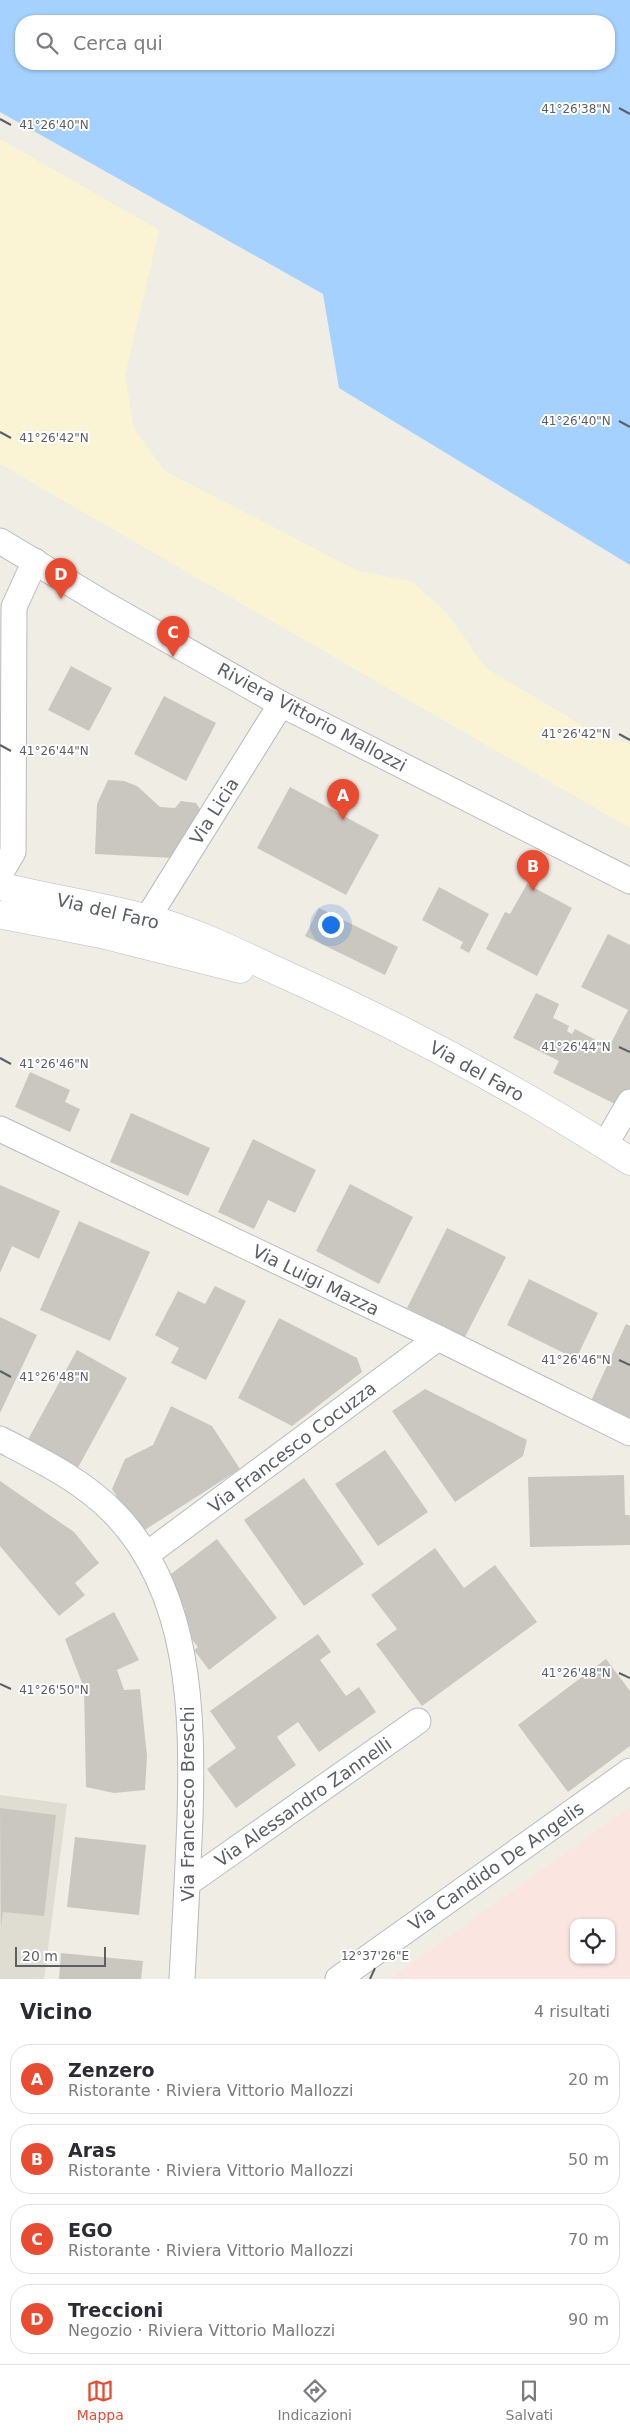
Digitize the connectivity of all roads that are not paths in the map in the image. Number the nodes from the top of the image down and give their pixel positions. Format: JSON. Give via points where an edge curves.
{"nodes":[{"id":1,"x":0,"y":541,"type":"edge"},
{"id":2,"x":35,"y":561,"type":"junction"},
{"id":3,"x":7,"y":611,"type":"edge"},
{"id":4,"x":282,"y":704,"type":"junction"},
{"id":5,"x":1,"y":880,"type":"edge"},
{"id":6,"x":630,"y":881,"type":"edge"},
{"id":7,"x":1,"y":917,"type":"edge"},
{"id":8,"x":147,"y":919,"type":"junction"},
{"id":9,"x":319,"y":990,"type":"junction"},
{"id":10,"x":630,"y":1102,"type":"edge"},
{"id":11,"x":0,"y":1129,"type":"edge"},
{"id":12,"x":605,"y":1145,"type":"junction"},
{"id":13,"x":630,"y":1161,"type":"edge"},
{"id":14,"x":438,"y":1338,"type":"junction"},
{"id":15,"x":630,"y":1433,"type":"edge"},
{"id":16,"x":0,"y":1439,"type":"edge"},
{"id":17,"x":146,"y":1555,"type":"junction"},
{"id":18,"x":418,"y":1722,"type":"dead end"},
{"id":19,"x":630,"y":1771,"type":"edge"},
{"id":20,"x":188,"y":1883,"type":"junction"},
{"id":21,"x":182,"y":1979,"type":"edge"},
{"id":22,"x":338,"y":1979,"type":"edge"}],
"edges":[{"from":1,"to":2,"type":"street","name":"Riviera Vittorio Mallozzi"},
{"from":2,"to":3,"type":"street"},
{"from":2,"to":4,"type":"street","name":"Riviera Vittorio Mallozzi"},
{"from":3,"to":5,"type":"street","via":[[13,852]]},
{"from":4,"to":6,"type":"street","name":"Riviera Vittorio Mallozzi"},
{"from":4,"to":8,"type":"street","name":"Via Licia"},
{"from":5,"to":7,"type":"street","via":[[6,899]]},
{"from":5,"to":8,"type":"street","name":"Via del Faro"},
{"from":7,"to":9,"type":"street","name":"Via del Faro","via":[[101,934]]},
{"from":8,"to":9,"type":"street","name":"Via del Faro","via":[[197,936]]},
{"from":9,"to":12,"type":"street","name":"Via del Faro","via":[[422,1040]]},
{"from":10,"to":12,"type":"street"},
{"from":11,"to":14,"type":"street","name":"Via Luigi Mazza"},
{"from":12,"to":13,"type":"street","name":"Via del Faro"},
{"from":14,"to":15,"type":"street","name":"Via Luigi Mazza"},
{"from":14,"to":17,"type":"street","name":"Via Francesco Cocuzza"},
{"from":16,"to":17,"type":"street","name":"Via Francesco Breschi","via":[[58,1471],[98,1498],[125,1525]]},
{"from":17,"to":20,"type":"street","name":"Via Francesco Breschi","via":[[171,1616],[186,1679],[191,1748]]},
{"from":18,"to":20,"type":"street","name":"Via Alessandro Zannelli"},
{"from":19,"to":22,"type":"street","name":"Via Candido De Angelis"},
{"from":20,"to":21,"type":"street","name":"Via Francesco Breschi"}]}
